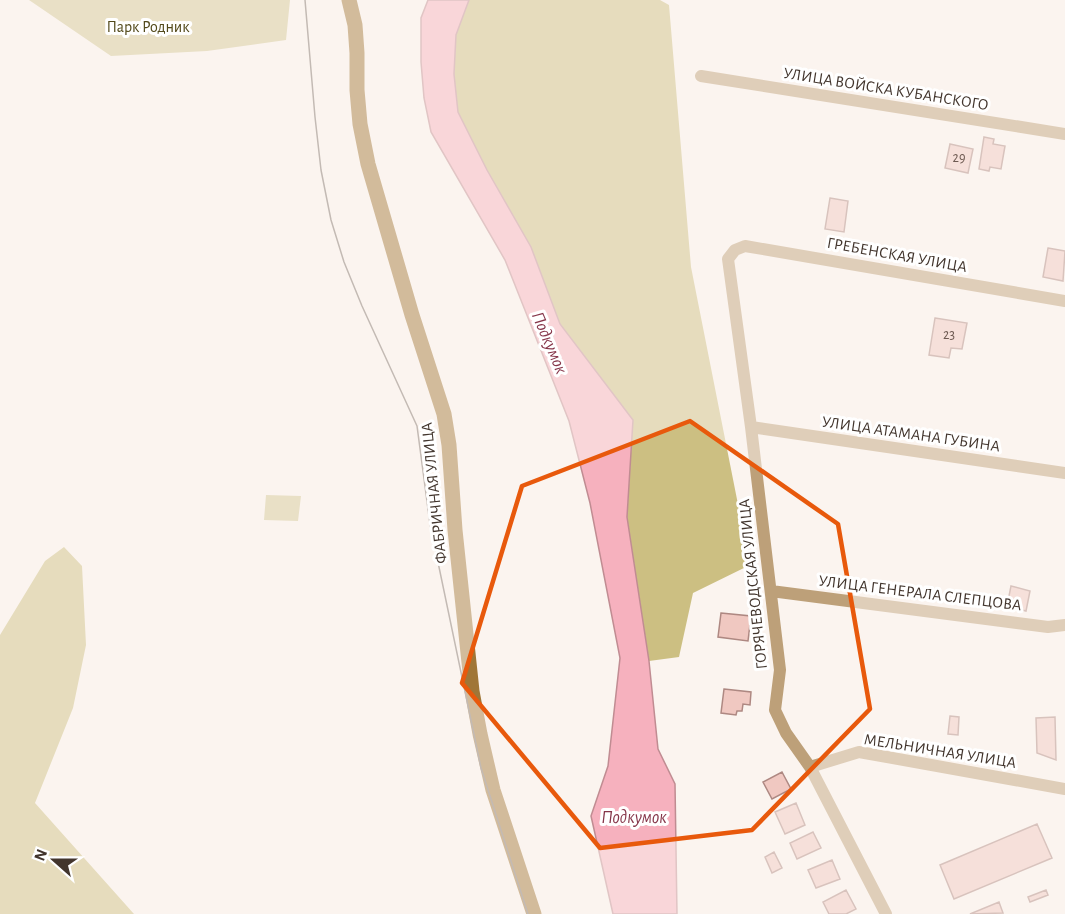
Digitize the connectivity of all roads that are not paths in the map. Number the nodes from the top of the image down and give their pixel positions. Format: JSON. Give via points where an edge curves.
{"nodes":[{"id":1,"x":350,"y":0,"type":"edge"},
{"id":2,"x":701,"y":76,"type":"dead end"},
{"id":3,"x":1065,"y":134,"type":"edge"},
{"id":4,"x":728,"y":259,"type":"joint"},
{"id":5,"x":1065,"y":301,"type":"edge"},
{"id":6,"x":752,"y":427,"type":"junction"},
{"id":7,"x":1065,"y":473,"type":"edge"},
{"id":8,"x":771,"y":591,"type":"junction"},
{"id":9,"x":1065,"y":625,"type":"edge"},
{"id":10,"x":810,"y":767,"type":"junction"},
{"id":11,"x":1065,"y":789,"type":"edge"},
{"id":12,"x":534,"y":914,"type":"edge"},
{"id":13,"x":886,"y":914,"type":"edge"}],
"edges":[{"from":1,"to":12,"type":"main road","name":"ФАБРИЧНАЯ УЛИЦА","via":[[360,124],[368,164],[450,445],[455,530],[480,734]]},
{"from":2,"to":3,"type":"street","name":"УЛИЦА ВОЙСКА КУБАНСКОГО"},
{"from":4,"to":5,"type":"street","name":"ГРЕБЕНСКАЯ УЛИЦА","via":[[745,246]]},
{"from":4,"to":6,"type":"street","name":"ГОРЯЧЕВОДСКАЯ УЛИЦА"},
{"from":6,"to":7,"type":"street","name":"УЛИЦА АТАМАНА ГУБИНА"},
{"from":6,"to":8,"type":"street","name":"ГОРЯЧЕВОДСКАЯ УЛИЦА"},
{"from":8,"to":9,"type":"street","name":"УЛИЦА ГЕНЕРАЛА СЛЕПЦОВА","via":[[1048,627]]},
{"from":8,"to":10,"type":"street","name":"ГОРЯЧЕВОДСКАЯ УЛИЦА","via":[[780,670],[775,710],[786,734]]},
{"from":10,"to":11,"type":"street","name":"МЕЛЬНИЧНАЯ УЛИЦА","via":[[859,752]]},
{"from":10,"to":13,"type":"street","name":"ГОРЯЧЕВОДСКАЯ УЛИЦА"}]}
